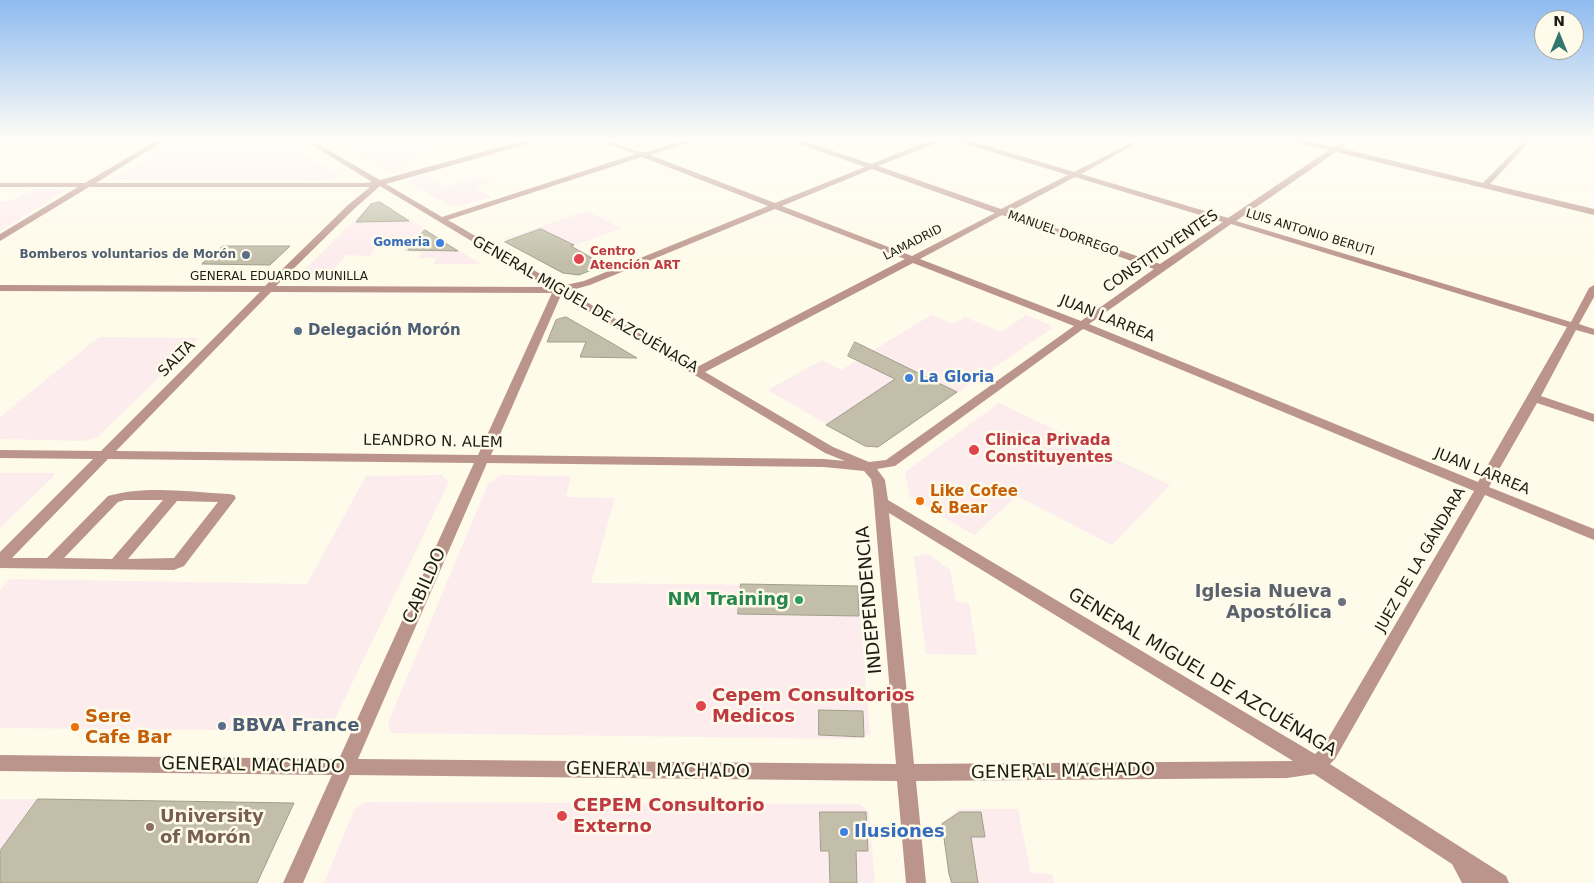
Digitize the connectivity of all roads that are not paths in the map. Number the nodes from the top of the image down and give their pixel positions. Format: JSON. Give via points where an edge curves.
{"nodes":[{"id":1,"x":93,"y":181,"type":"edge"},
{"id":2,"x":376,"y":181,"type":"edge"},
{"id":3,"x":385,"y":181,"type":"edge"},
{"id":4,"x":559,"y":181,"type":"edge"},
{"id":5,"x":713,"y":181,"type":"edge"},
{"id":6,"x":834,"y":181,"type":"edge"},
{"id":7,"x":914,"y":181,"type":"edge"},
{"id":8,"x":1062,"y":181,"type":"edge"},
{"id":9,"x":1099,"y":181,"type":"edge"},
{"id":10,"x":1289,"y":181,"type":"edge"},
{"id":11,"x":1469,"y":181,"type":"edge"},
{"id":12,"x":1489,"y":181,"type":"edge"},
{"id":13,"x":379,"y":183,"type":"junction"},
{"id":14,"x":0,"y":185,"type":"edge"},
{"id":15,"x":1485,"y":185,"type":"junction"},
{"id":16,"x":85,"y":186,"type":"junction"},
{"id":17,"x":775,"y":205,"type":"junction"},
{"id":18,"x":1001,"y":212,"type":"junction"},
{"id":19,"x":1594,"y":212,"type":"edge"},
{"id":20,"x":440,"y":220,"type":"junction"},
{"id":21,"x":1231,"y":222,"type":"junction"},
{"id":22,"x":0,"y":238,"type":"edge"},
{"id":23,"x":910,"y":258,"type":"junction"},
{"id":24,"x":1161,"y":268,"type":"junction"},
{"id":25,"x":0,"y":288,"type":"edge"},
{"id":26,"x":1594,"y":288,"type":"edge"},
{"id":27,"x":268,"y":289,"type":"junction"},
{"id":28,"x":558,"y":290,"type":"junction"},
{"id":29,"x":1082,"y":325,"type":"junction"},
{"id":30,"x":1573,"y":325,"type":"junction"},
{"id":31,"x":1594,"y":332,"type":"edge"},
{"id":32,"x":698,"y":371,"type":"junction"},
{"id":33,"x":1534,"y":398,"type":"junction"},
{"id":34,"x":1594,"y":418,"type":"edge"},
{"id":35,"x":1,"y":455,"type":"edge"},
{"id":36,"x":105,"y":455,"type":"junction"},
{"id":37,"x":482,"y":459,"type":"junction"},
{"id":38,"x":866,"y":467,"type":"junction"},
{"id":39,"x":1481,"y":488,"type":"junction"},
{"id":40,"x":169,"y":496,"type":"junction"},
{"id":41,"x":881,"y":502,"type":"junction"},
{"id":42,"x":1594,"y":534,"type":"edge"},
{"id":43,"x":0,"y":562,"type":"edge"},
{"id":44,"x":51,"y":563,"type":"junction"},
{"id":45,"x":116,"y":564,"type":"junction"},
{"id":46,"x":0,"y":763,"type":"edge"},
{"id":47,"x":1316,"y":765,"type":"junction"},
{"id":48,"x":344,"y":767,"type":"junction"},
{"id":49,"x":906,"y":773,"type":"junction"},
{"id":50,"x":1459,"y":858,"type":"junction"},
{"id":51,"x":293,"y":883,"type":"edge"},
{"id":52,"x":916,"y":883,"type":"edge"},
{"id":53,"x":1474,"y":883,"type":"edge"},
{"id":54,"x":1499,"y":883,"type":"edge"}],
"edges":[{"from":1,"to":16,"type":"street"},
{"from":2,"to":13,"type":"street","name":"GENERAL MIGUEL DE AZCUÉNAGA"},
{"from":3,"to":13,"type":"street"},
{"from":4,"to":20,"type":"street"},
{"from":5,"to":17,"type":"street","name":"JUAN LARREA"},
{"from":6,"to":17,"type":"street","name":"GENERAL EDUARDO MUNILLA"},
{"from":7,"to":18,"type":"street","name":"MANUEL DORREGO"},
{"from":8,"to":18,"type":"street","name":"LAMADRID"},
{"from":9,"to":21,"type":"street","name":"LUIS ANTONIO BERUTI"},
{"from":10,"to":21,"type":"street","name":"CONSTITUYENTES"},
{"from":11,"to":15,"type":"street"},
{"from":12,"to":15,"type":"street"},
{"from":13,"to":16,"type":"street","via":[[350,186]]},
{"from":13,"to":20,"type":"street","name":"GENERAL MIGUEL DE AZCUÉNAGA"},
{"from":13,"to":27,"type":"street","name":"SALTA"},
{"from":14,"to":16,"type":"street"},
{"from":15,"to":19,"type":"street"},
{"from":16,"to":22,"type":"street"},
{"from":17,"to":23,"type":"street","name":"JUAN LARREA"},
{"from":17,"to":28,"type":"street","name":"GENERAL EDUARDO MUNILLA","via":[[588,283]]},
{"from":18,"to":23,"type":"street","name":"LAMADRID"},
{"from":18,"to":24,"type":"street","name":"MANUEL DORREGO"},
{"from":20,"to":28,"type":"street","name":"GENERAL MIGUEL DE AZCUÉNAGA"},
{"from":21,"to":24,"type":"street","name":"CONSTITUYENTES"},
{"from":21,"to":30,"type":"street","name":"LUIS ANTONIO BERUTI"},
{"from":23,"to":29,"type":"street","name":"JUAN LARREA"},
{"from":23,"to":32,"type":"street","name":"LAMADRID"},
{"from":24,"to":29,"type":"street","name":"CONSTITUYENTES"},
{"from":25,"to":27,"type":"street","name":"GENERAL EDUARDO MUNILLA"},
{"from":26,"to":30,"type":"street","name":"JUEZ DE LA GÁNDARA"},
{"from":27,"to":28,"type":"street","name":"GENERAL EDUARDO MUNILLA"},
{"from":27,"to":36,"type":"street","name":"SALTA"},
{"from":28,"to":32,"type":"street","name":"GENERAL MIGUEL DE AZCUÉNAGA"},
{"from":28,"to":37,"type":"street","name":"CABILDO"},
{"from":29,"to":38,"type":"street","name":"CONSTITUYENTES","via":[[890,463]]},
{"from":29,"to":39,"type":"street","name":"JUAN LARREA"},
{"from":30,"to":31,"type":"street","name":"LUIS ANTONIO BERUTI"},
{"from":30,"to":33,"type":"street","name":"JUEZ DE LA GÁNDARA"},
{"from":32,"to":38,"type":"street","name":"GENERAL MIGUEL DE AZCUÉNAGA","via":[[829,450]]},
{"from":33,"to":34,"type":"street"},
{"from":33,"to":39,"type":"street","name":"JUEZ DE LA GÁNDARA"},
{"from":35,"to":36,"type":"street","name":"LEANDRO N. ALEM"},
{"from":36,"to":37,"type":"street","name":"LEANDRO N. ALEM"},
{"from":36,"to":43,"type":"street","name":"SALTA"},
{"from":37,"to":38,"type":"street","name":"LEANDRO N. ALEM","via":[[824,463]]},
{"from":37,"to":48,"type":"street","name":"CABILDO"},
{"from":38,"to":41,"type":"street","name":"INDEPENDENCIA","via":[[878,479]]},
{"from":39,"to":42,"type":"street","name":"JUAN LARREA"},
{"from":39,"to":47,"type":"street","name":"JUEZ DE LA GÁNDARA","via":[[1329,753]]},
{"from":40,"to":44,"type":"street","via":[[113,499]]},
{"from":40,"to":45,"type":"street","via":[[170,501]]},
{"from":40,"to":45,"type":"street","via":[[229,498],[179,562],[168,565]]},
{"from":41,"to":47,"type":"street","name":"GENERAL MIGUEL DE AZCUÉNAGA"},
{"from":41,"to":49,"type":"street","name":"INDEPENDENCIA"},
{"from":43,"to":44,"type":"street"},
{"from":44,"to":45,"type":"street"},
{"from":46,"to":48,"type":"street","name":"GENERAL MACHADO"},
{"from":47,"to":49,"type":"street","name":"GENERAL MACHADO","via":[[1287,770]]},
{"from":47,"to":50,"type":"street","name":"GENERAL MIGUEL DE AZCUÉNAGA"},
{"from":48,"to":49,"type":"street","name":"GENERAL MACHADO"},
{"from":48,"to":51,"type":"street","name":"CABILDO"},
{"from":49,"to":52,"type":"street","name":"INDEPENDENCIA"},
{"from":50,"to":53,"type":"street"},
{"from":50,"to":54,"type":"street","name":"GENERAL MIGUEL DE AZCUÉNAGA"}]}
